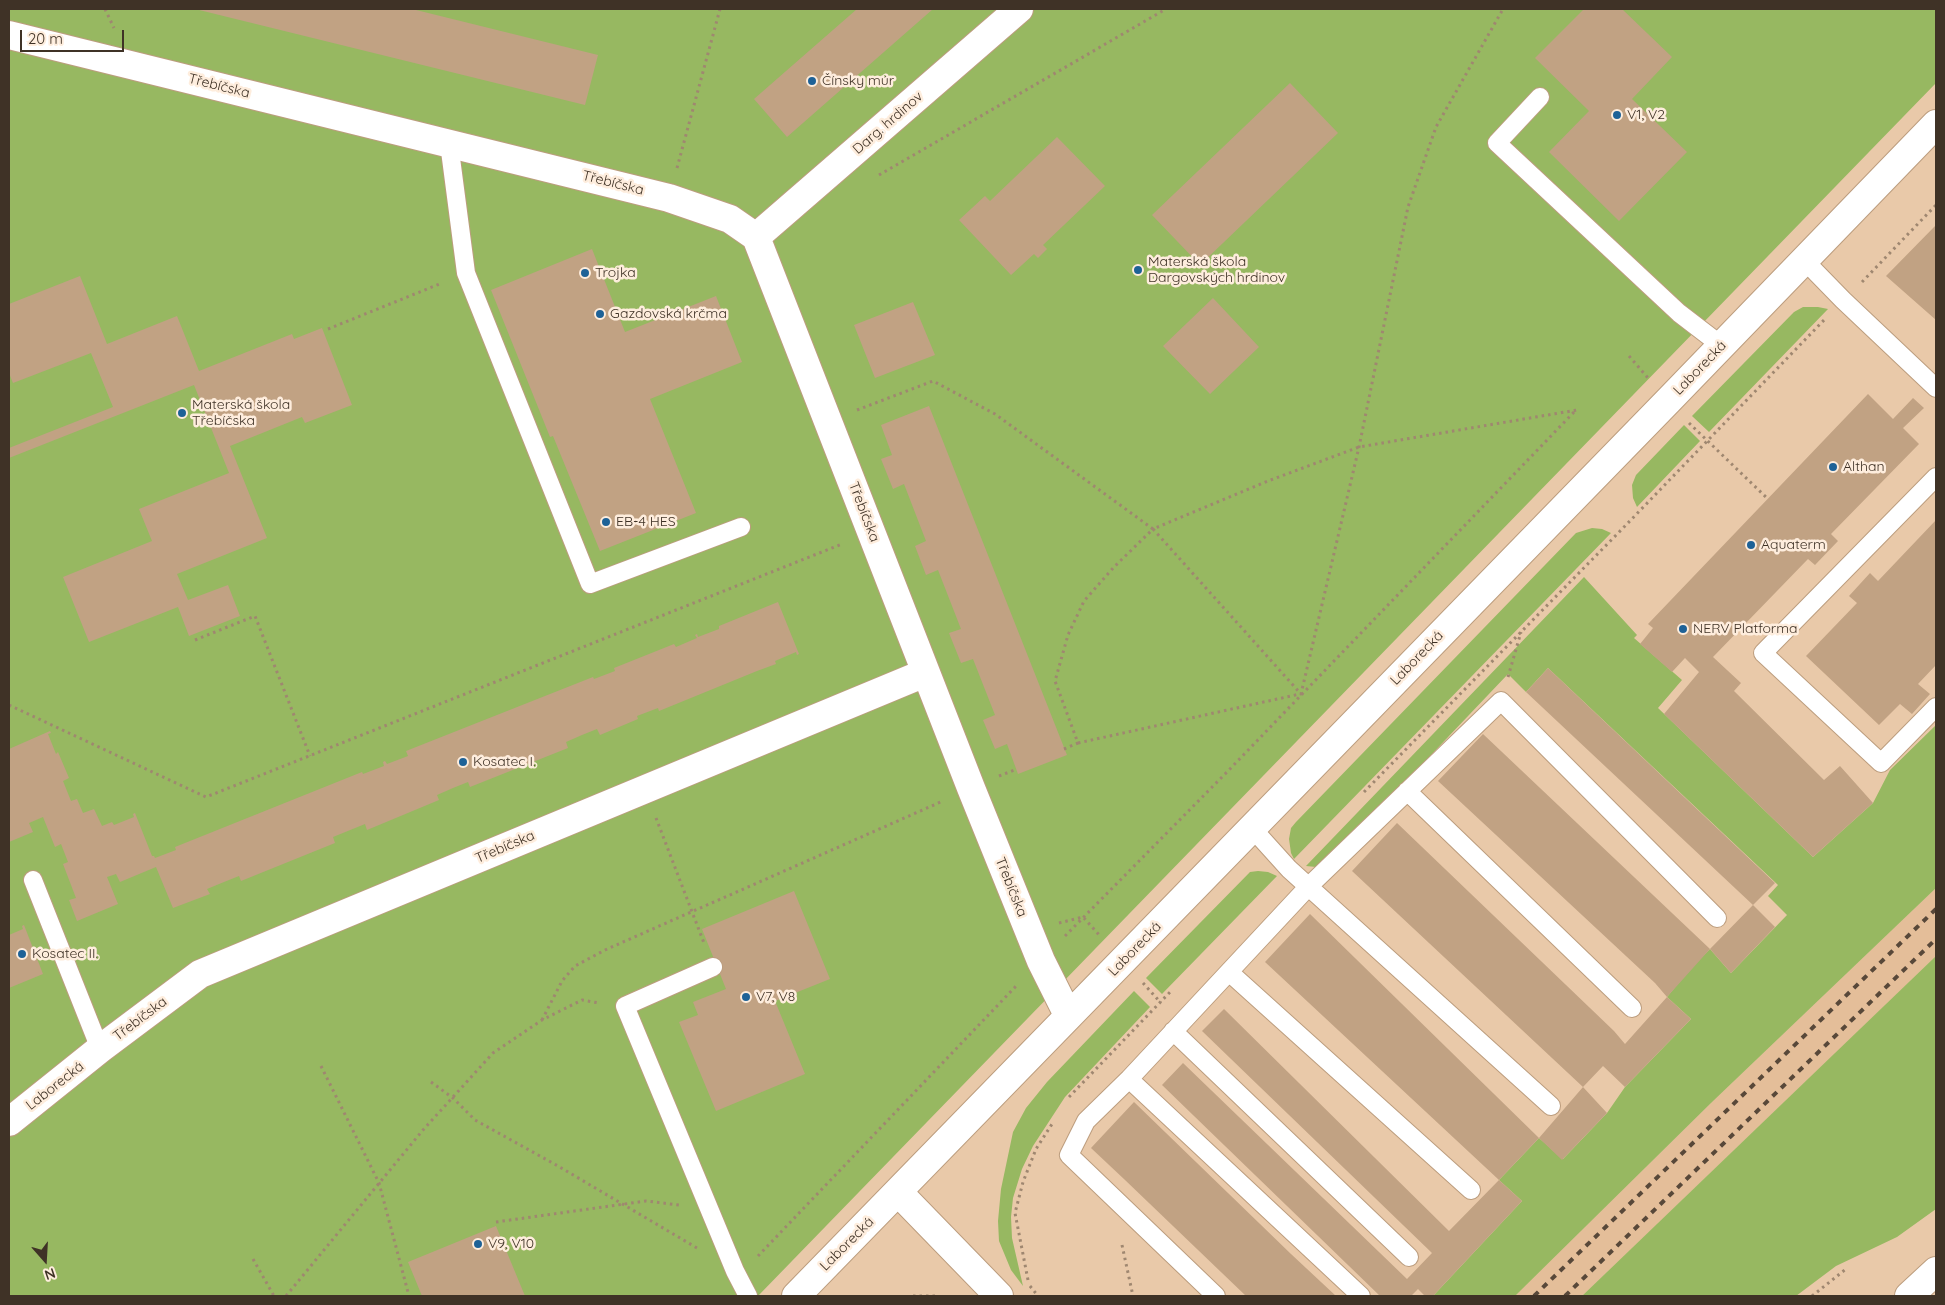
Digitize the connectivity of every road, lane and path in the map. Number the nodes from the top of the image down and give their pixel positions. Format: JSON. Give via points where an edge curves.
{"nodes":[{"id":1,"x":720,"y":9,"type":"edge"},
{"id":2,"x":1019,"y":9,"type":"edge"},
{"id":3,"x":1166,"y":9,"type":"edge"},
{"id":4,"x":1503,"y":9,"type":"edge"},
{"id":5,"x":9,"y":35,"type":"edge"},
{"id":6,"x":1540,"y":97,"type":"dead end"},
{"id":7,"x":1936,"y":124,"type":"edge"},
{"id":8,"x":449,"y":143,"type":"junction"},
{"id":9,"x":874,"y":178,"type":"dead end"},
{"id":10,"x":669,"y":198,"type":"junction"},
{"id":11,"x":756,"y":237,"type":"junction"},
{"id":12,"x":1804,"y":260,"type":"junction"},
{"id":13,"x":466,"y":274,"type":"junction"},
{"id":14,"x":328,"y":329,"type":"dead end"},
{"id":15,"x":1722,"y":346,"type":"junction"},
{"id":16,"x":1936,"y":388,"type":"edge"},
{"id":17,"x":852,"y":412,"type":"dead end"},
{"id":18,"x":1706,"y":440,"type":"dead end"},
{"id":19,"x":1359,"y":448,"type":"junction"},
{"id":20,"x":1936,"y":477,"type":"edge"},
{"id":21,"x":1768,"y":499,"type":"dead end"},
{"id":22,"x":741,"y":527,"type":"dead end"},
{"id":23,"x":1153,"y":529,"type":"junction"},
{"id":24,"x":871,"y":532,"type":"junction"},
{"id":25,"x":1521,"y":632,"type":"dead end"},
{"id":26,"x":195,"y":640,"type":"dead end"},
{"id":27,"x":925,"y":672,"type":"junction"},
{"id":28,"x":1301,"y":694,"type":"junction"},
{"id":29,"x":1501,"y":701,"type":"junction"},
{"id":30,"x":9,"y":705,"type":"edge"},
{"id":31,"x":1936,"y":707,"type":"edge"},
{"id":32,"x":1078,"y":743,"type":"junction"},
{"id":33,"x":1064,"y":749,"type":"dead end"},
{"id":34,"x":310,"y":756,"type":"junction"},
{"id":35,"x":644,"y":788,"type":"junction"},
{"id":36,"x":971,"y":788,"type":"junction"},
{"id":37,"x":1407,"y":791,"type":"junction"},
{"id":38,"x":1252,"y":828,"type":"junction"},
{"id":39,"x":33,"y":880,"type":"dead end"},
{"id":40,"x":1309,"y":886,"type":"junction"},
{"id":41,"x":692,"y":913,"type":"junction"},
{"id":42,"x":1083,"y":918,"type":"junction"},
{"id":43,"x":1717,"y":918,"type":"dead end"},
{"id":44,"x":1101,"y":938,"type":"dead end"},
{"id":45,"x":1059,"y":942,"type":"dead end"},
{"id":46,"x":713,"y":967,"type":"joint"},
{"id":47,"x":1229,"y":972,"type":"junction"},
{"id":48,"x":1022,"y":980,"type":"dead end"},
{"id":49,"x":625,"y":1006,"type":"junction"},
{"id":50,"x":1632,"y":1008,"type":"dead end"},
{"id":51,"x":1068,"y":1015,"type":"junction"},
{"id":52,"x":542,"y":1020,"type":"junction"},
{"id":53,"x":1173,"y":1031,"type":"junction"},
{"id":54,"x":100,"y":1049,"type":"junction"},
{"id":55,"x":321,"y":1066,"type":"dead end"},
{"id":56,"x":1128,"y":1079,"type":"junction"},
{"id":57,"x":431,"y":1082,"type":"dead end"},
{"id":58,"x":453,"y":1098,"type":"junction"},
{"id":59,"x":1551,"y":1106,"type":"dead end"},
{"id":60,"x":9,"y":1122,"type":"edge"},
{"id":61,"x":379,"y":1182,"type":"junction"},
{"id":62,"x":1471,"y":1190,"type":"dead end"},
{"id":63,"x":898,"y":1192,"type":"junction"},
{"id":64,"x":621,"y":1204,"type":"junction"},
{"id":65,"x":709,"y":1208,"type":"junction"},
{"id":66,"x":496,"y":1222,"type":"dead end"},
{"id":67,"x":1409,"y":1257,"type":"dead end"},
{"id":68,"x":252,"y":1259,"type":"dead end"},
{"id":69,"x":1846,"y":1268,"type":"dead end"},
{"id":70,"x":1936,"y":1271,"type":"edge"},
{"id":71,"x":736,"y":1274,"type":"junction"},
{"id":72,"x":1028,"y":1281,"type":"dead end"},
{"id":73,"x":274,"y":1296,"type":"edge"},
{"id":74,"x":286,"y":1296,"type":"edge"},
{"id":75,"x":409,"y":1296,"type":"edge"},
{"id":76,"x":748,"y":1296,"type":"edge"},
{"id":77,"x":796,"y":1296,"type":"edge"},
{"id":78,"x":913,"y":1296,"type":"edge"},
{"id":79,"x":939,"y":1296,"type":"edge"},
{"id":80,"x":999,"y":1296,"type":"edge"},
{"id":81,"x":1038,"y":1296,"type":"edge"},
{"id":82,"x":1216,"y":1296,"type":"edge"},
{"id":83,"x":1361,"y":1296,"type":"edge"},
{"id":84,"x":1812,"y":1296,"type":"edge"},
{"id":85,"x":1909,"y":1296,"type":"edge"}],
"edges":[{"from":1,"to":10,"type":"path"},
{"from":2,"to":11,"type":"street","name":"Darg. hrdinov"},
{"from":3,"to":9,"type":"path"},
{"from":4,"to":19,"type":"path","via":[[1436,127],[1408,206]]},
{"from":5,"to":8,"type":"street","name":"Třebíčska"},
{"from":6,"to":15,"type":"lane","via":[[1497,143],[1679,313]]},
{"from":7,"to":12,"type":"street","name":"Laborecká"},
{"from":8,"to":10,"type":"street","name":"Třebíčska"},
{"from":8,"to":13,"type":"lane"},
{"from":10,"to":11,"type":"street","name":"Třebíčska","via":[[730,219]]},
{"from":11,"to":24,"type":"street","name":"Třebíčska"},
{"from":12,"to":15,"type":"street","name":"Laborecká"},
{"from":12,"to":16,"type":"lane"},
{"from":13,"to":14,"type":"path"},
{"from":13,"to":22,"type":"lane","via":[[590,584]]},
{"from":15,"to":38,"type":"street","name":"Laborecká"},
{"from":17,"to":23,"type":"path","via":[[933,381],[995,414]]},
{"from":18,"to":21,"type":"path"},
{"from":19,"to":23,"type":"path","via":[[1268,481]]},
{"from":19,"to":28,"type":"path"},
{"from":19,"to":28,"type":"path","via":[[1577,410]]},
{"from":20,"to":31,"type":"lane","via":[[1763,653],[1881,763]]},
{"from":23,"to":28,"type":"path"},
{"from":23,"to":32,"type":"path","via":[[1084,601],[1068,635],[1055,681]]},
{"from":24,"to":27,"type":"street","name":"Třebíčska"},
{"from":24,"to":34,"type":"path"},
{"from":25,"to":29,"type":"path"},
{"from":26,"to":34,"type":"path","via":[[255,616]]},
{"from":27,"to":35,"type":"street","name":"Třebíčska"},
{"from":27,"to":36,"type":"street","name":"Třebíčska"},
{"from":28,"to":32,"type":"path"},
{"from":28,"to":42,"type":"path"},
{"from":29,"to":37,"type":"lane"},
{"from":29,"to":43,"type":"lane"},
{"from":30,"to":34,"type":"path","via":[[206,797]]},
{"from":32,"to":33,"type":"path"},
{"from":35,"to":41,"type":"path"},
{"from":35,"to":54,"type":"street","name":"Třebíčska","via":[[200,974]]},
{"from":36,"to":41,"type":"path"},
{"from":36,"to":51,"type":"street","name":"Třebíčska","via":[[1041,960]]},
{"from":37,"to":40,"type":"lane"},
{"from":37,"to":50,"type":"lane"},
{"from":38,"to":40,"type":"lane"},
{"from":38,"to":51,"type":"street","name":"Laborecká"},
{"from":39,"to":54,"type":"lane"},
{"from":40,"to":47,"type":"lane"},
{"from":40,"to":59,"type":"lane"},
{"from":41,"to":46,"type":"path"},
{"from":41,"to":52,"type":"path","via":[[575,966],[562,980]]},
{"from":42,"to":44,"type":"path"},
{"from":42,"to":45,"type":"path"},
{"from":46,"to":49,"type":"lane"},
{"from":47,"to":53,"type":"lane"},
{"from":47,"to":62,"type":"lane"},
{"from":48,"to":71,"type":"path"},
{"from":49,"to":52,"type":"path","via":[[582,1000]]},
{"from":49,"to":65,"type":"lane"},
{"from":51,"to":63,"type":"street","name":"Laborecká"},
{"from":52,"to":58,"type":"path","via":[[493,1054]]},
{"from":53,"to":56,"type":"lane"},
{"from":53,"to":67,"type":"lane"},
{"from":54,"to":60,"type":"street","name":"Laborecká"},
{"from":55,"to":61,"type":"path"},
{"from":56,"to":82,"type":"lane","via":[[1086,1121],[1069,1155]]},
{"from":56,"to":83,"type":"lane"},
{"from":57,"to":58,"type":"path"},
{"from":58,"to":61,"type":"path"},
{"from":58,"to":64,"type":"path","via":[[475,1120]]},
{"from":61,"to":74,"type":"path"},
{"from":61,"to":75,"type":"path"},
{"from":63,"to":77,"type":"street","name":"Laborecká"},
{"from":63,"to":80,"type":"street"},
{"from":64,"to":65,"type":"path","via":[[646,1201]]},
{"from":64,"to":66,"type":"path"},
{"from":64,"to":71,"type":"path"},
{"from":65,"to":71,"type":"lane"},
{"from":68,"to":73,"type":"path"},
{"from":69,"to":84,"type":"path"},
{"from":70,"to":85,"type":"street"},
{"from":71,"to":76,"type":"lane"},
{"from":72,"to":81,"type":"path"},
{"from":78,"to":79,"type":"path"}]}
